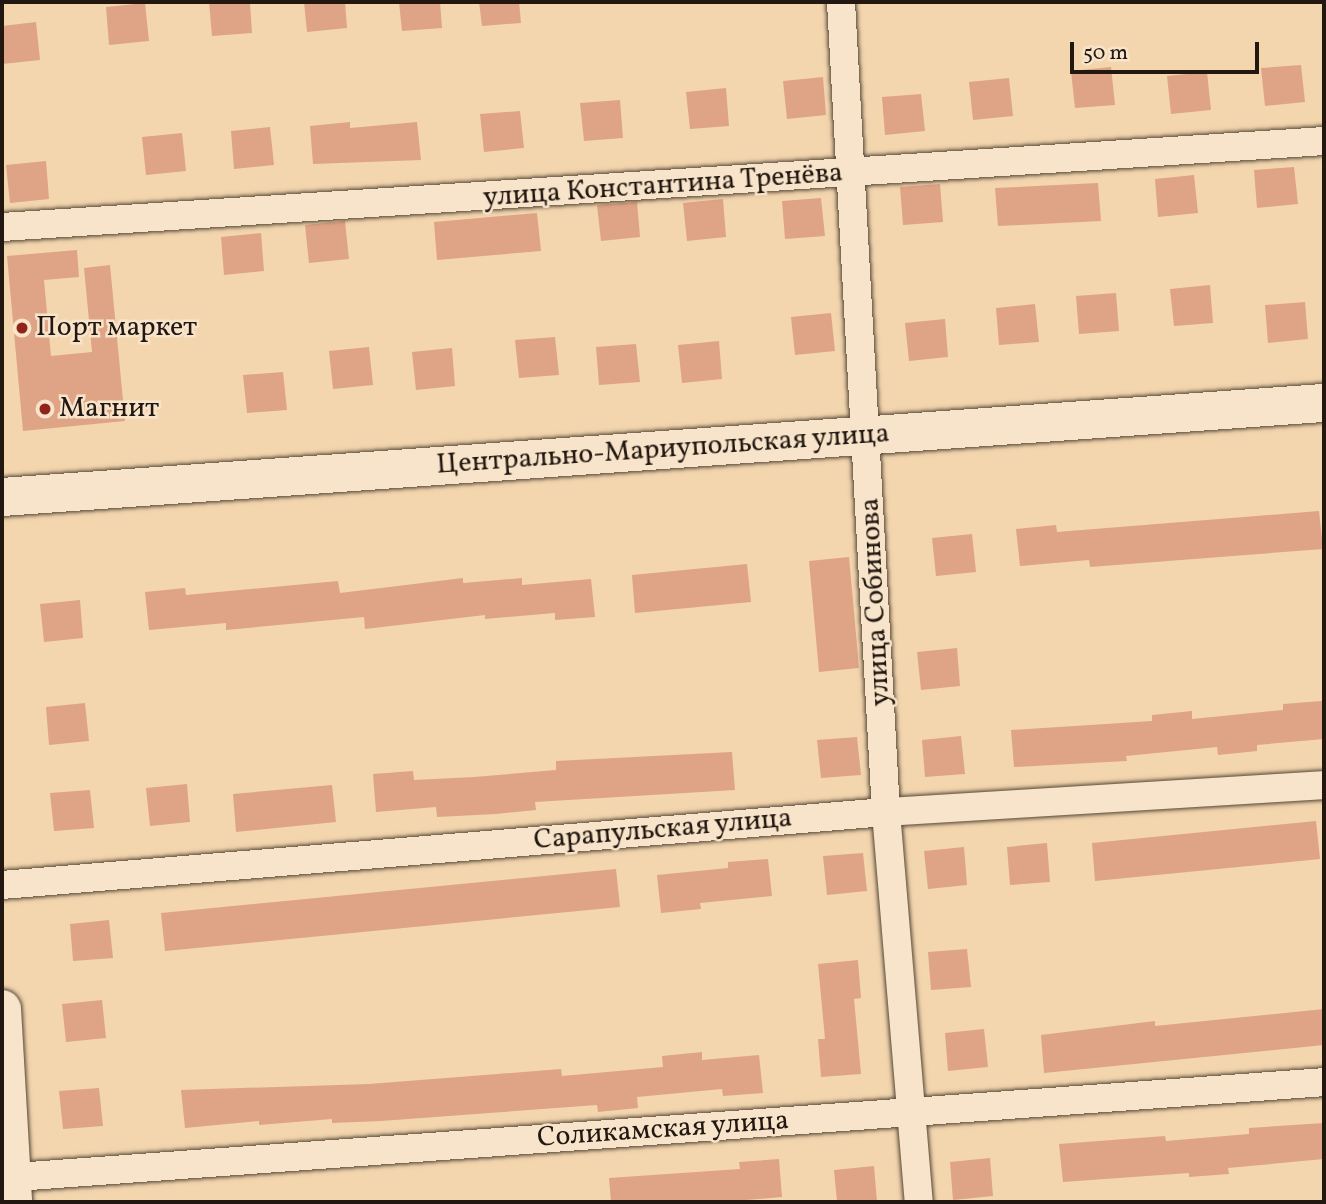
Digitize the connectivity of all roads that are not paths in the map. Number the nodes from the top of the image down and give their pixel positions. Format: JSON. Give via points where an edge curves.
{"nodes":[{"id":1,"x":841,"y":2,"type":"edge"},
{"id":2,"x":1324,"y":141,"type":"edge"},
{"id":3,"x":851,"y":174,"type":"junction"},
{"id":4,"x":2,"y":227,"type":"edge"},
{"id":5,"x":1324,"y":403,"type":"edge"},
{"id":6,"x":868,"y":436,"type":"junction"},
{"id":7,"x":2,"y":497,"type":"edge"},
{"id":8,"x":1324,"y":785,"type":"edge"},
{"id":9,"x":886,"y":812,"type":"junction"},
{"id":10,"x":2,"y":886,"type":"edge"},
{"id":11,"x":2,"y":1009,"type":"edge"},
{"id":12,"x":1324,"y":1082,"type":"edge"},
{"id":13,"x":912,"y":1112,"type":"junction"},
{"id":14,"x":9,"y":1186,"type":"edge"},
{"id":15,"x":919,"y":1202,"type":"edge"}],
"edges":[{"from":1,"to":3,"type":"street","name":"улица Собинова"},
{"from":2,"to":3,"type":"street","name":"улица Константина Тренёва"},
{"from":3,"to":4,"type":"street","name":"улица Константина Тренёва"},
{"from":3,"to":6,"type":"street","name":"улица Собинова"},
{"from":5,"to":6,"type":"street","name":"Центрально-Мариупольская улица"},
{"from":6,"to":7,"type":"street","name":"Центрально-Мариупольская улица"},
{"from":6,"to":9,"type":"street","name":"улица Собинова"},
{"from":8,"to":9,"type":"street","name":"Сарапульская улица"},
{"from":9,"to":10,"type":"street","name":"Сарапульская улица"},
{"from":9,"to":13,"type":"street","name":"улица Собинова"},
{"from":11,"to":14,"type":"street"},
{"from":12,"to":13,"type":"street","name":"Соликамская улица"},
{"from":13,"to":14,"type":"street","name":"Соликамская улица"},
{"from":13,"to":15,"type":"street","name":"улица Собинова"}]}
